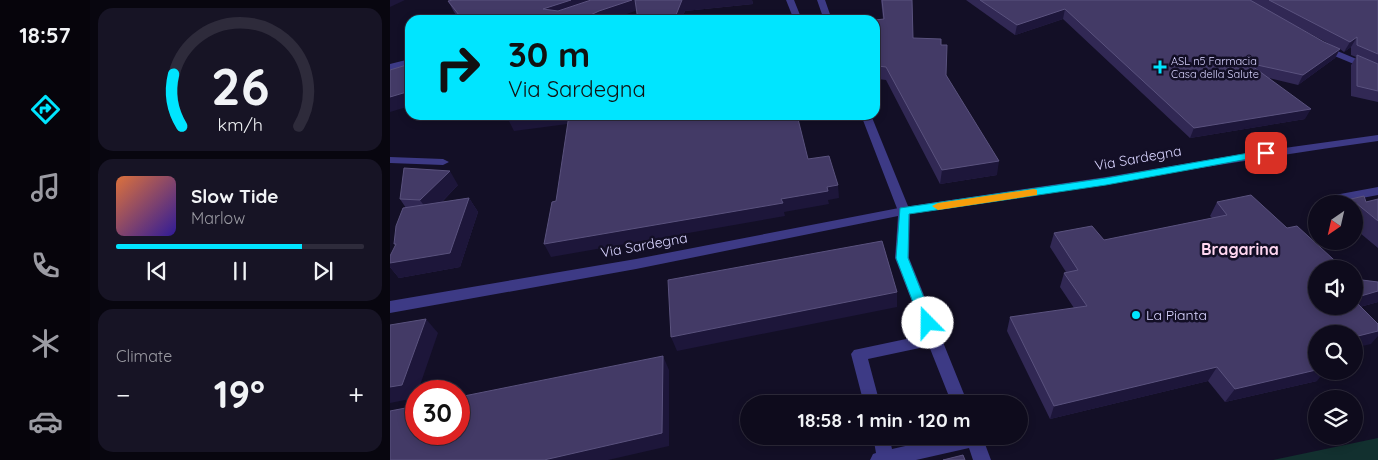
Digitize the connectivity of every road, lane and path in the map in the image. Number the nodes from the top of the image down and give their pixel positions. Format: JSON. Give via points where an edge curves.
{"nodes":[{"id":1,"x":790,"y":0,"type":"edge"},
{"id":2,"x":821,"y":0,"type":"edge"},
{"id":3,"x":796,"y":15,"type":"edge"},
{"id":4,"x":826,"y":15,"type":"edge"},
{"id":5,"x":1314,"y":43,"type":"edge"},
{"id":6,"x":405,"y":63,"type":"edge"},
{"id":7,"x":390,"y":67,"type":"edge"},
{"id":8,"x":1378,"y":71,"type":"edge"},
{"id":9,"x":868,"y":120,"type":"edge"},
{"id":10,"x":1378,"y":138,"type":"edge"},
{"id":11,"x":390,"y":160,"type":"edge"},
{"id":12,"x":443,"y":162,"type":"dead end"},
{"id":13,"x":1378,"y":191,"type":"edge"},
{"id":14,"x":1358,"y":195,"type":"edge"},
{"id":15,"x":904,"y":211,"type":"junction"},
{"id":16,"x":390,"y":307,"type":"edge"},
{"id":17,"x":934,"y":339,"type":"junction"},
{"id":18,"x":870,"y":395,"type":"edge"},
{"id":19,"x":956,"y":395,"type":"edge"},
{"id":20,"x":881,"y":445,"type":"edge"},
{"id":21,"x":941,"y":445,"type":"edge"},
{"id":22,"x":977,"y":445,"type":"edge"},
{"id":23,"x":882,"y":459,"type":"edge"},
{"id":24,"x":982,"y":460,"type":"edge"}],
"edges":[{"from":1,"to":3,"type":"street"},
{"from":2,"to":4,"type":"street"},
{"from":5,"to":8,"type":"street"},
{"from":6,"to":7,"type":"street"},
{"from":9,"to":15,"type":"street"},
{"from":10,"to":15,"type":"street","name":"Via Sardegna"},
{"from":11,"to":12,"type":"street"},
{"from":13,"to":14,"type":"street"},
{"from":15,"to":16,"type":"street","name":"Via Sardegna","via":[[646,262]]},
{"from":15,"to":17,"type":"street","via":[[902,258]]},
{"from":17,"to":18,"type":"street","via":[[859,354]]},
{"from":17,"to":19,"type":"street"},
{"from":20,"to":23,"type":"street"},
{"from":21,"to":23,"type":"street"},
{"from":22,"to":24,"type":"street"}]}
